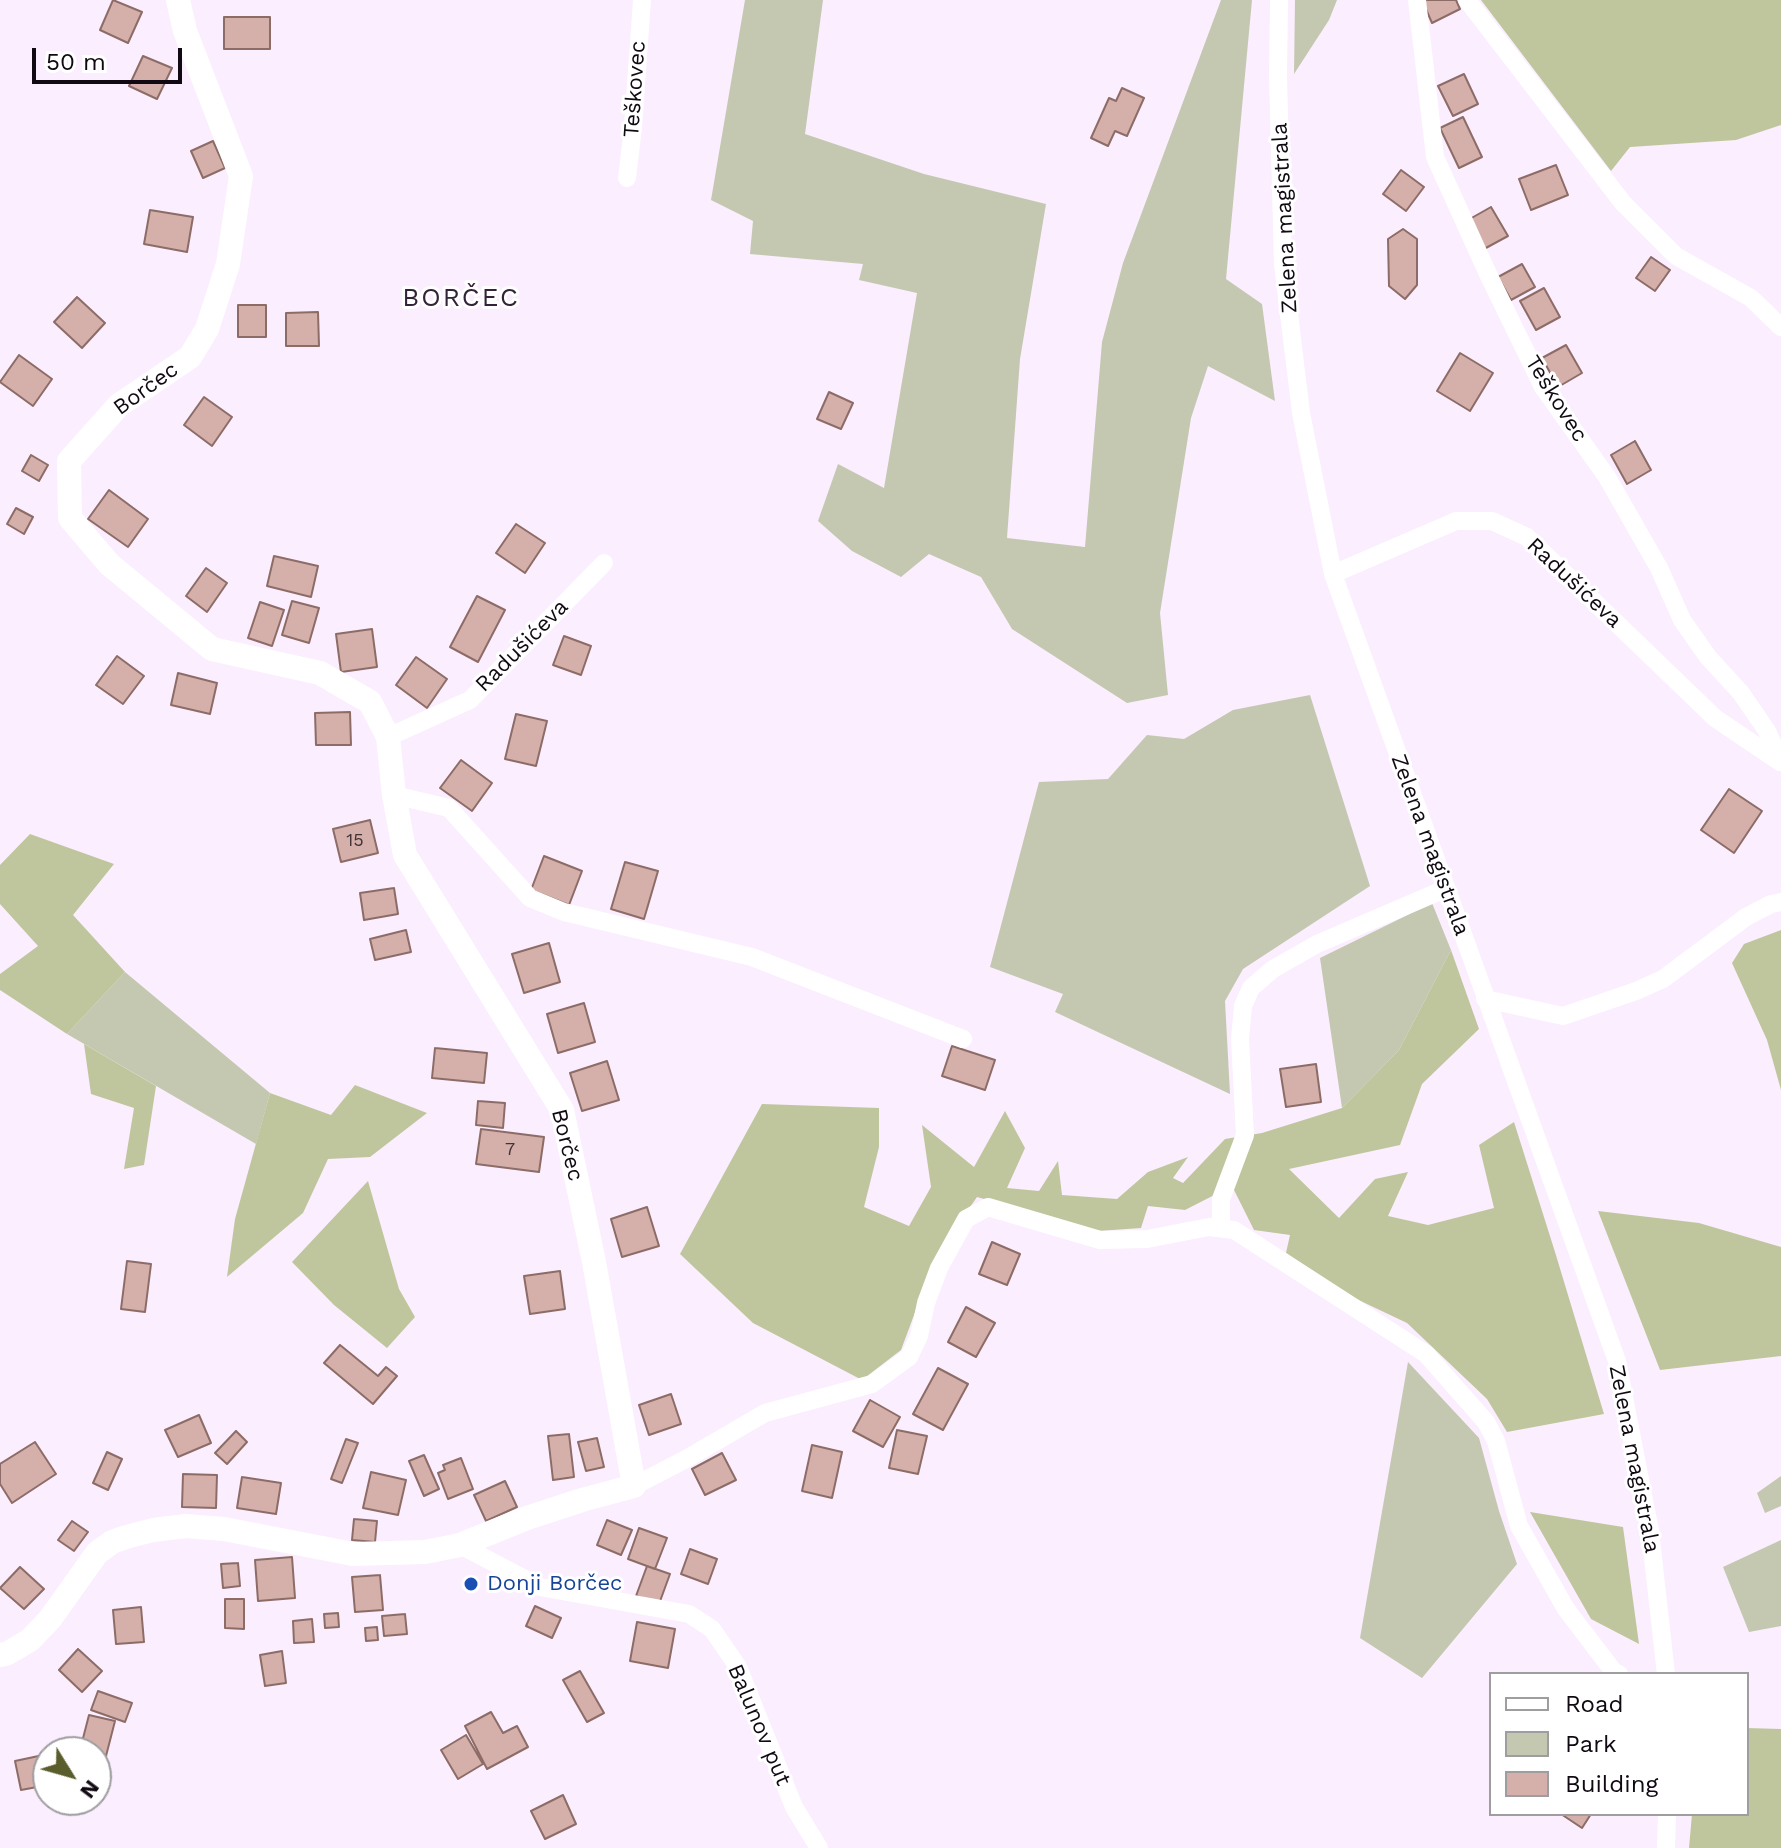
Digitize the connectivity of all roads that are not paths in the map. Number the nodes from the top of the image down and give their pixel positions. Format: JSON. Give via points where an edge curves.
{"nodes":[{"id":1,"x":178,"y":0,"type":"edge"},
{"id":2,"x":642,"y":0,"type":"edge"},
{"id":3,"x":1279,"y":0,"type":"edge"},
{"id":4,"x":1417,"y":0,"type":"edge"},
{"id":5,"x":1467,"y":0,"type":"edge"},
{"id":6,"x":627,"y":178,"type":"dead end"},
{"id":7,"x":1781,"y":327,"type":"edge"},
{"id":8,"x":604,"y":563,"type":"dead end"},
{"id":9,"x":1333,"y":574,"type":"junction"},
{"id":10,"x":388,"y":737,"type":"junction"},
{"id":11,"x":1781,"y":763,"type":"edge"},
{"id":12,"x":394,"y":795,"type":"junction"},
{"id":13,"x":1445,"y":889,"type":"junction"},
{"id":14,"x":1781,"y":902,"type":"edge"},
{"id":15,"x":1485,"y":999,"type":"junction"},
{"id":16,"x":963,"y":1039,"type":"dead end"},
{"id":17,"x":1221,"y":1228,"type":"junction"},
{"id":18,"x":634,"y":1486,"type":"junction"},
{"id":19,"x":460,"y":1545,"type":"junction"},
{"id":20,"x":0,"y":1655,"type":"edge"},
{"id":21,"x":1614,"y":1672,"type":"edge"},
{"id":22,"x":1666,"y":1672,"type":"edge"},
{"id":23,"x":1667,"y":1816,"type":"edge"},
{"id":24,"x":819,"y":1848,"type":"edge"},
{"id":25,"x":1666,"y":1848,"type":"edge"}],
"edges":[{"from":1,"to":10,"type":"street","name":"Borčec","via":[[241,176],[228,264],[207,329],[190,357],[119,405],[69,461],[70,518],[109,564],[212,649],[320,673],[370,702]]},
{"from":2,"to":6,"type":"street","name":"Teškovec"},
{"from":3,"to":9,"type":"street","name":"Zelena magistrala","via":[[1283,264],[1301,413]]},
{"from":4,"to":11,"type":"street","name":"Teškovec","via":[[1435,157],[1488,274],[1543,387],[1607,477],[1682,620],[1741,693]]},
{"from":5,"to":7,"type":"street","via":[[1623,203],[1676,256],[1751,298]]},
{"from":8,"to":10,"type":"street","name":"Radušićeva","via":[[470,700]]},
{"from":9,"to":11,"type":"street","name":"Radušićeva","via":[[1456,521],[1492,521],[1527,537],[1715,718]]},
{"from":9,"to":13,"type":"street","name":"Zelena magistrala"},
{"from":10,"to":12,"type":"street","name":"Borčec"},
{"from":12,"to":16,"type":"street","via":[[449,808],[530,898],[564,912],[752,957]]},
{"from":12,"to":18,"type":"street","name":"Borčec","via":[[405,855],[562,1110]]},
{"from":13,"to":15,"type":"street","name":"Zelena magistrala"},
{"from":13,"to":17,"type":"street","via":[[1317,944],[1251,988],[1243,1006],[1240,1039],[1245,1135],[1221,1199]]},
{"from":14,"to":15,"type":"street","via":[[1746,917],[1663,979],[1563,1016]]},
{"from":15,"to":22,"type":"street","name":"Zelena magistrala","via":[[1617,1361],[1650,1531]]},
{"from":17,"to":18,"type":"street","via":[[1100,1240],[988,1207],[966,1219],[939,1268],[909,1357],[872,1384],[765,1413]]},
{"from":17,"to":21,"type":"street","via":[[1234,1230],[1426,1354],[1486,1422],[1519,1526],[1566,1609]]},
{"from":18,"to":19,"type":"street","via":[[527,1518]]},
{"from":19,"to":20,"type":"street","via":[[425,1552],[353,1554],[224,1529],[153,1530],[112,1542],[97,1553],[50,1619],[30,1640]]},
{"from":19,"to":24,"type":"street","name":"Balunov put","via":[[540,1587],[689,1614],[712,1629],[738,1667],[794,1807]]},
{"from":23,"to":25,"type":"street"}]}
